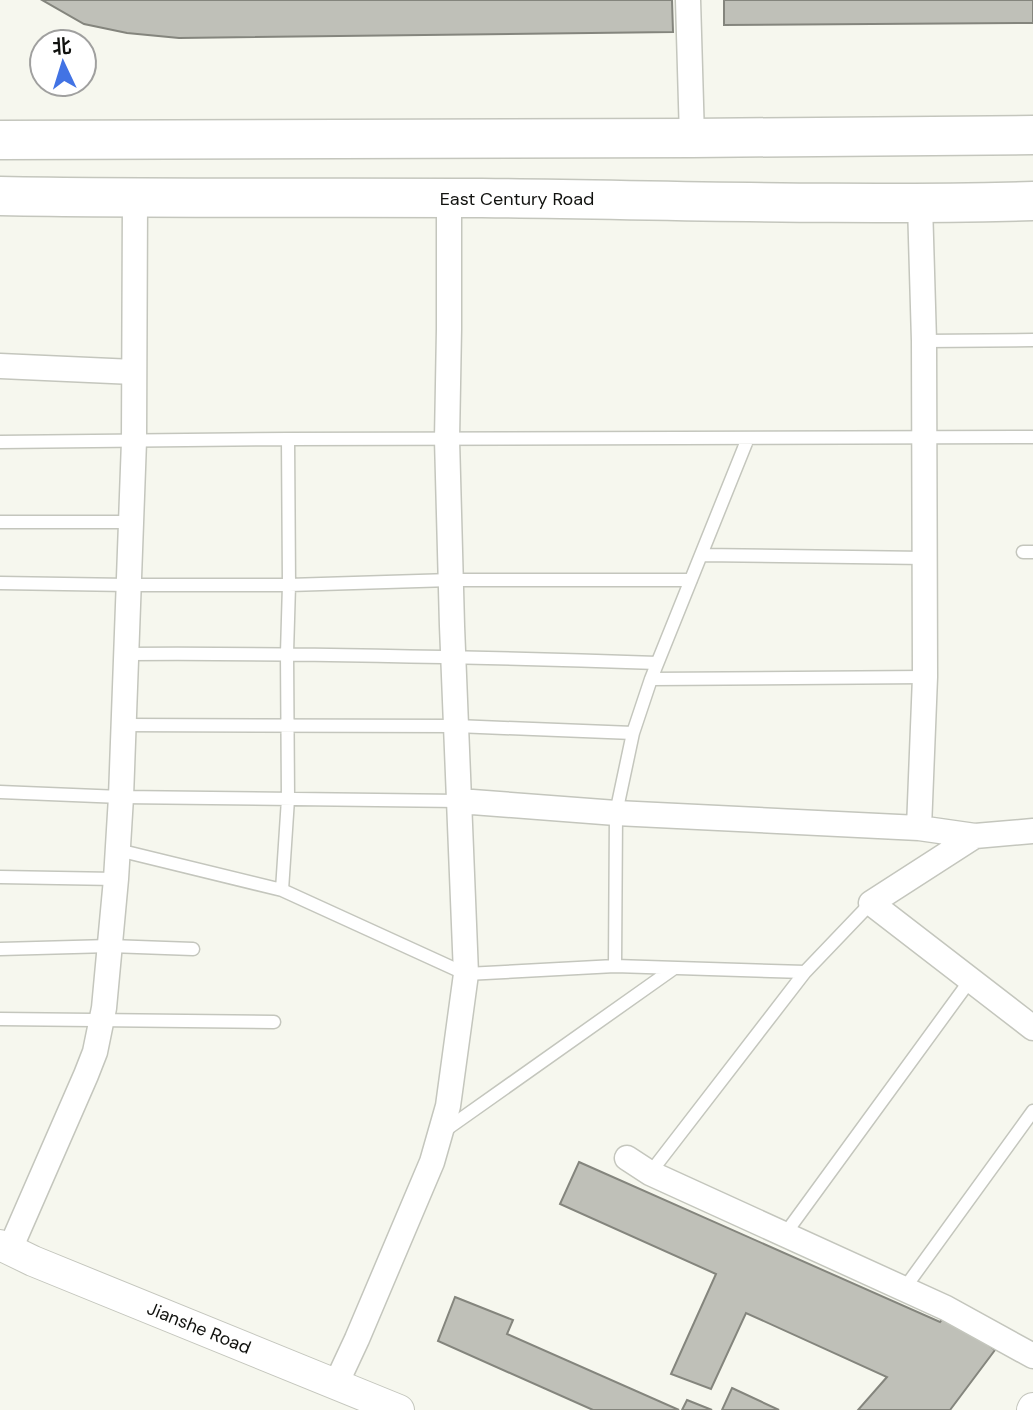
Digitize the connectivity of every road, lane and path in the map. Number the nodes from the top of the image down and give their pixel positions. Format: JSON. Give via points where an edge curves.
{"nodes":[{"id":1,"x":688,"y":0,"type":"edge"},
{"id":2,"x":1033,"y":135,"type":"edge"},
{"id":3,"x":692,"y":138,"type":"junction"},
{"id":4,"x":0,"y":140,"type":"edge"},
{"id":5,"x":0,"y":196,"type":"edge"},
{"id":6,"x":449,"y":198,"type":"junction"},
{"id":7,"x":135,"y":199,"type":"junction"},
{"id":8,"x":1033,"y":201,"type":"edge"},
{"id":9,"x":920,"y":204,"type":"junction"},
{"id":10,"x":1033,"y":340,"type":"edge"},
{"id":11,"x":923,"y":341,"type":"junction"},
{"id":12,"x":0,"y":366,"type":"edge"},
{"id":13,"x":134,"y":372,"type":"junction"},
{"id":14,"x":1033,"y":437,"type":"edge"},
{"id":15,"x":748,"y":438,"type":"junction"},
{"id":16,"x":924,"y":438,"type":"junction"},
{"id":17,"x":288,"y":439,"type":"junction"},
{"id":18,"x":447,"y":439,"type":"junction"},
{"id":19,"x":134,"y":441,"type":"junction"},
{"id":20,"x":0,"y":442,"type":"edge"},
{"id":21,"x":0,"y":522,"type":"edge"},
{"id":22,"x":131,"y":522,"type":"junction"},
{"id":23,"x":701,"y":555,"type":"junction"},
{"id":24,"x":925,"y":558,"type":"junction"},
{"id":25,"x":451,"y":579,"type":"junction"},
{"id":26,"x":691,"y":580,"type":"junction"},
{"id":27,"x":0,"y":583,"type":"edge"},
{"id":28,"x":128,"y":585,"type":"junction"},
{"id":29,"x":289,"y":585,"type":"junction"},
{"id":30,"x":287,"y":653,"type":"junction"},
{"id":31,"x":126,"y":654,"type":"junction"},
{"id":32,"x":453,"y":656,"type":"junction"},
{"id":33,"x":657,"y":663,"type":"junction"},
{"id":34,"x":925,"y":677,"type":"junction"},
{"id":35,"x":651,"y":679,"type":"junction"},
{"id":36,"x":123,"y":724,"type":"junction"},
{"id":37,"x":289,"y":724,"type":"junction"},
{"id":38,"x":456,"y":726,"type":"junction"},
{"id":39,"x":633,"y":733,"type":"junction"},
{"id":40,"x":0,"y":792,"type":"edge"},
{"id":41,"x":121,"y":797,"type":"junction"},
{"id":42,"x":288,"y":799,"type":"junction"},
{"id":43,"x":459,"y":801,"type":"junction"},
{"id":44,"x":616,"y":813,"type":"junction"},
{"id":45,"x":919,"y":828,"type":"junction"},
{"id":46,"x":1033,"y":831,"type":"edge"},
{"id":47,"x":975,"y":836,"type":"junction"},
{"id":48,"x":118,"y":850,"type":"junction"},
{"id":49,"x":0,"y":877,"type":"edge"},
{"id":50,"x":116,"y":879,"type":"junction"},
{"id":51,"x":282,"y":890,"type":"junction"},
{"id":52,"x":871,"y":903,"type":"junction"},
{"id":53,"x":110,"y":946,"type":"junction"},
{"id":54,"x":0,"y":949,"type":"edge"},
{"id":55,"x":193,"y":949,"type":"dead end"},
{"id":56,"x":615,"y":966,"type":"junction"},
{"id":57,"x":673,"y":968,"type":"junction"},
{"id":58,"x":806,"y":972,"type":"junction"},
{"id":59,"x":466,"y":974,"type":"junction"},
{"id":60,"x":971,"y":979,"type":"junction"},
{"id":61,"x":0,"y":1019,"type":"edge"},
{"id":62,"x":102,"y":1019,"type":"junction"},
{"id":63,"x":274,"y":1022,"type":"dead end"},
{"id":64,"x":1033,"y":1028,"type":"edge"},
{"id":65,"x":1033,"y":1111,"type":"edge"},
{"id":66,"x":441,"y":1134,"type":"junction"},
{"id":67,"x":627,"y":1158,"type":"dead end"},
{"id":68,"x":650,"y":1173,"type":"junction"},
{"id":69,"x":785,"y":1234,"type":"junction"},
{"id":70,"x":5,"y":1247,"type":"edge"},
{"id":71,"x":904,"y":1289,"type":"junction"},
{"id":72,"x":1033,"y":1356,"type":"edge"},
{"id":73,"x":336,"y":1384,"type":"junction"},
{"id":74,"x":399,"y":1410,"type":"edge"}],
"edges":[{"from":1,"to":3,"type":"street"},
{"from":2,"to":3,"type":"main road"},
{"from":3,"to":4,"type":"main road"},
{"from":5,"to":7,"type":"main road","name":"East Century Road"},
{"from":6,"to":7,"type":"main road","name":"East Century Road"},
{"from":6,"to":9,"type":"main road","name":"East Century Road"},
{"from":6,"to":18,"type":"street"},
{"from":7,"to":13,"type":"street"},
{"from":8,"to":9,"type":"main road","name":"East Century Road"},
{"from":9,"to":11,"type":"street"},
{"from":10,"to":11,"type":"lane"},
{"from":11,"to":16,"type":"street"},
{"from":12,"to":13,"type":"street"},
{"from":13,"to":19,"type":"street"},
{"from":14,"to":16,"type":"lane"},
{"from":15,"to":16,"type":"lane"},
{"from":15,"to":18,"type":"lane"},
{"from":15,"to":23,"type":"lane"},
{"from":16,"to":24,"type":"street"},
{"from":17,"to":18,"type":"lane"},
{"from":17,"to":19,"type":"lane"},
{"from":17,"to":29,"type":"lane"},
{"from":18,"to":25,"type":"street"},
{"from":19,"to":20,"type":"lane"},
{"from":19,"to":22,"type":"street"},
{"from":21,"to":22,"type":"lane"},
{"from":22,"to":28,"type":"street"},
{"from":23,"to":24,"type":"lane"},
{"from":23,"to":26,"type":"lane"},
{"from":24,"to":34,"type":"street"},
{"from":25,"to":26,"type":"lane"},
{"from":25,"to":29,"type":"lane"},
{"from":25,"to":32,"type":"street"},
{"from":26,"to":33,"type":"lane"},
{"from":27,"to":28,"type":"lane"},
{"from":28,"to":29,"type":"lane"},
{"from":28,"to":31,"type":"street"},
{"from":29,"to":30,"type":"lane"},
{"from":30,"to":31,"type":"lane"},
{"from":30,"to":32,"type":"lane"},
{"from":30,"to":37,"type":"lane"},
{"from":31,"to":36,"type":"street"},
{"from":32,"to":33,"type":"lane"},
{"from":32,"to":38,"type":"street"},
{"from":33,"to":35,"type":"lane"},
{"from":34,"to":35,"type":"lane"},
{"from":34,"to":45,"type":"street"},
{"from":35,"to":39,"type":"lane"},
{"from":36,"to":37,"type":"lane"},
{"from":36,"to":41,"type":"street"},
{"from":37,"to":38,"type":"lane"},
{"from":37,"to":42,"type":"lane"},
{"from":38,"to":39,"type":"lane"},
{"from":38,"to":43,"type":"street"},
{"from":39,"to":44,"type":"lane"},
{"from":40,"to":41,"type":"lane"},
{"from":41,"to":42,"type":"lane"},
{"from":41,"to":48,"type":"street"},
{"from":42,"to":43,"type":"lane"},
{"from":42,"to":51,"type":"lane"},
{"from":43,"to":44,"type":"street"},
{"from":43,"to":59,"type":"street"},
{"from":44,"to":45,"type":"street"},
{"from":44,"to":56,"type":"lane"},
{"from":45,"to":47,"type":"street"},
{"from":46,"to":47,"type":"street"},
{"from":47,"to":52,"type":"street"},
{"from":48,"to":50,"type":"street"},
{"from":48,"to":51,"type":"lane"},
{"from":49,"to":50,"type":"lane"},
{"from":50,"to":53,"type":"street"},
{"from":51,"to":59,"type":"lane"},
{"from":52,"to":58,"type":"lane"},
{"from":52,"to":60,"type":"street"},
{"from":53,"to":54,"type":"lane"},
{"from":53,"to":55,"type":"lane"},
{"from":53,"to":62,"type":"street"},
{"from":56,"to":57,"type":"lane"},
{"from":56,"to":59,"type":"lane"},
{"from":57,"to":58,"type":"lane"},
{"from":57,"to":66,"type":"lane"},
{"from":58,"to":68,"type":"lane"},
{"from":59,"to":66,"type":"street","via":[[449,1106]]},
{"from":60,"to":64,"type":"street"},
{"from":60,"to":69,"type":"lane"},
{"from":61,"to":62,"type":"lane"},
{"from":62,"to":63,"type":"lane"},
{"from":62,"to":70,"type":"street","via":[[86,1076]]},
{"from":65,"to":71,"type":"lane"},
{"from":66,"to":73,"type":"street"},
{"from":67,"to":68,"type":"street"},
{"from":68,"to":69,"type":"street"},
{"from":69,"to":71,"type":"street"},
{"from":70,"to":73,"type":"street","name":"Jianshe Road"},
{"from":71,"to":72,"type":"street"},
{"from":73,"to":74,"type":"street","name":"Jianshe Road"}]}
